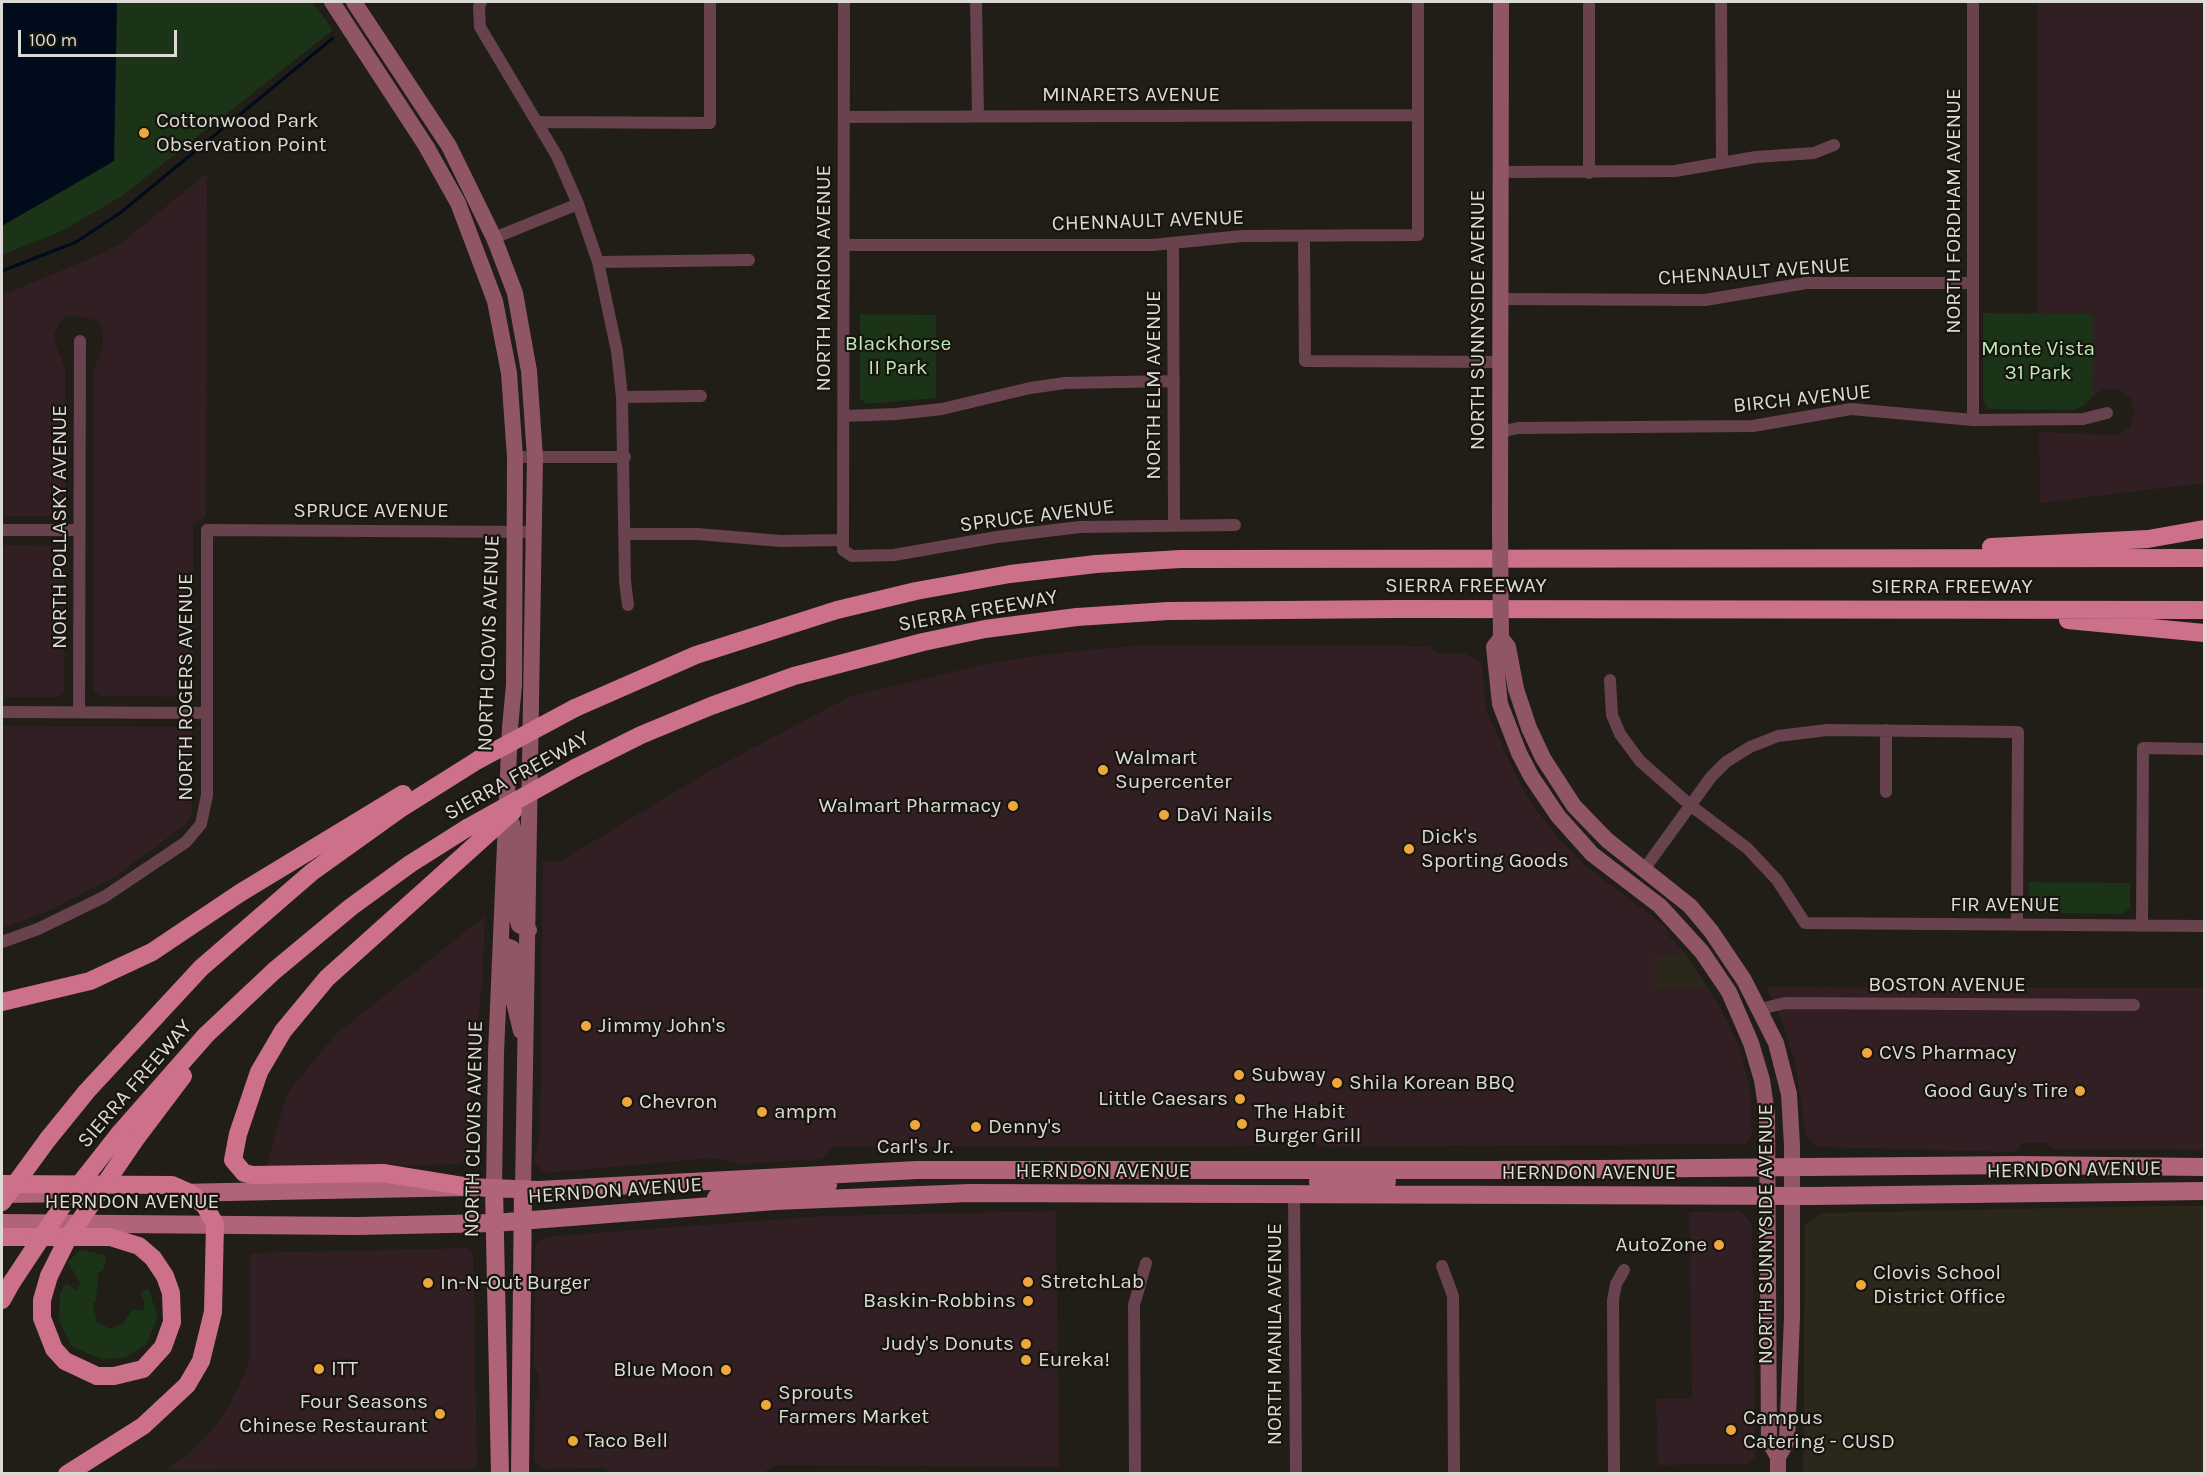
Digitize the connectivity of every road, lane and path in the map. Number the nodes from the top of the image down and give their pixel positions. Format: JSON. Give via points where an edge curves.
{"nodes":[{"id":1,"x":332,"y":2,"type":"edge"},
{"id":2,"x":354,"y":2,"type":"edge"},
{"id":3,"x":482,"y":2,"type":"edge"},
{"id":4,"x":710,"y":2,"type":"edge"},
{"id":5,"x":844,"y":2,"type":"edge"},
{"id":6,"x":976,"y":2,"type":"edge"},
{"id":7,"x":1418,"y":2,"type":"edge"},
{"id":8,"x":1502,"y":2,"type":"edge"},
{"id":9,"x":1721,"y":2,"type":"edge"},
{"id":10,"x":1973,"y":2,"type":"edge"},
{"id":11,"x":1589,"y":5,"type":"dead end"},
{"id":12,"x":978,"y":115,"type":"junction"},
{"id":13,"x":1418,"y":115,"type":"junction"},
{"id":14,"x":844,"y":117,"type":"junction"},
{"id":15,"x":540,"y":122,"type":"junction"},
{"id":16,"x":1834,"y":145,"type":"dead end"},
{"id":17,"x":426,"y":146,"type":"junction"},
{"id":18,"x":1722,"y":163,"type":"junction"},
{"id":19,"x":1501,"y":172,"type":"junction"},
{"id":20,"x":1589,"y":173,"type":"junction"},
{"id":21,"x":578,"y":204,"type":"junction"},
{"id":22,"x":495,"y":238,"type":"junction"},
{"id":23,"x":1304,"y":238,"type":"junction"},
{"id":24,"x":1173,"y":244,"type":"junction"},
{"id":25,"x":844,"y":245,"type":"junction"},
{"id":26,"x":748,"y":260,"type":"dead end"},
{"id":27,"x":598,"y":262,"type":"junction"},
{"id":28,"x":1973,"y":283,"type":"junction"},
{"id":29,"x":1501,"y":299,"type":"junction"},
{"id":30,"x":80,"y":341,"type":"dead end"},
{"id":31,"x":1501,"y":362,"type":"junction"},
{"id":32,"x":1174,"y":381,"type":"junction"},
{"id":33,"x":701,"y":396,"type":"dead end"},
{"id":34,"x":622,"y":397,"type":"junction"},
{"id":35,"x":2107,"y":413,"type":"dead end"},
{"id":36,"x":844,"y":416,"type":"junction"},
{"id":37,"x":1973,"y":420,"type":"junction"},
{"id":38,"x":1500,"y":432,"type":"junction"},
{"id":39,"x":515,"y":457,"type":"junction"},
{"id":40,"x":536,"y":457,"type":"junction"},
{"id":41,"x":625,"y":457,"type":"junction"},
{"id":42,"x":1174,"y":525,"type":"junction"},
{"id":43,"x":1235,"y":525,"type":"dead end"},
{"id":44,"x":2205,"y":529,"type":"edge"},
{"id":45,"x":2,"y":530,"type":"edge"},
{"id":46,"x":79,"y":530,"type":"junction"},
{"id":47,"x":207,"y":530,"type":"joint"},
{"id":48,"x":514,"y":532,"type":"junction"},
{"id":49,"x":534,"y":532,"type":"junction"},
{"id":50,"x":625,"y":534,"type":"junction"},
{"id":51,"x":841,"y":540,"type":"junction"},
{"id":52,"x":845,"y":554,"type":"joint"},
{"id":53,"x":2205,"y":558,"type":"edge"},
{"id":54,"x":1801,"y":560,"type":"junction"},
{"id":55,"x":628,"y":605,"type":"dead end"},
{"id":56,"x":2004,"y":610,"type":"junction"},
{"id":57,"x":2205,"y":610,"type":"edge"},
{"id":58,"x":2205,"y":633,"type":"edge"},
{"id":59,"x":1501,"y":639,"type":"junction"},
{"id":60,"x":1610,"y":680,"type":"dead end"},
{"id":61,"x":1497,"y":689,"type":"junction"},
{"id":62,"x":2,"y":712,"type":"edge"},
{"id":63,"x":79,"y":712,"type":"junction"},
{"id":64,"x":207,"y":713,"type":"junction"},
{"id":65,"x":1886,"y":730,"type":"junction"},
{"id":66,"x":2205,"y":749,"type":"edge"},
{"id":67,"x":478,"y":760,"type":"junction"},
{"id":68,"x":1531,"y":776,"type":"junction"},
{"id":69,"x":539,"y":787,"type":"junction"},
{"id":70,"x":1886,"y":792,"type":"dead end"},
{"id":71,"x":507,"y":799,"type":"junction"},
{"id":72,"x":1690,"y":805,"type":"junction"},
{"id":73,"x":1574,"y":806,"type":"junction"},
{"id":74,"x":1645,"y":868,"type":"junction"},
{"id":75,"x":1660,"y":906,"type":"junction"},
{"id":76,"x":2017,"y":925,"type":"junction"},
{"id":77,"x":2142,"y":926,"type":"junction"},
{"id":78,"x":2205,"y":926,"type":"edge"},
{"id":79,"x":529,"y":930,"type":"junction"},
{"id":80,"x":2,"y":942,"type":"edge"},
{"id":81,"x":501,"y":944,"type":"junction"},
{"id":82,"x":2,"y":1002,"type":"edge"},
{"id":83,"x":2134,"y":1005,"type":"dead end"},
{"id":84,"x":1760,"y":1009,"type":"junction"},
{"id":85,"x":526,"y":1056,"type":"junction"},
{"id":86,"x":128,"y":1135,"type":"junction"},
{"id":87,"x":1791,"y":1166,"type":"junction"},
{"id":88,"x":1768,"y":1167,"type":"junction"},
{"id":89,"x":2205,"y":1167,"type":"edge"},
{"id":90,"x":998,"y":1169,"type":"junction"},
{"id":91,"x":1300,"y":1169,"type":"junction"},
{"id":92,"x":1492,"y":1170,"type":"junction"},
{"id":93,"x":848,"y":1172,"type":"junction"},
{"id":94,"x":2,"y":1184,"type":"edge"},
{"id":95,"x":2205,"y":1185,"type":"edge"},
{"id":96,"x":469,"y":1187,"type":"junction"},
{"id":97,"x":494,"y":1188,"type":"junction"},
{"id":98,"x":523,"y":1189,"type":"junction"},
{"id":99,"x":2173,"y":1191,"type":"junction"},
{"id":100,"x":2205,"y":1191,"type":"edge"},
{"id":101,"x":190,"y":1193,"type":"junction"},
{"id":102,"x":2,"y":1194,"type":"edge"},
{"id":103,"x":1095,"y":1194,"type":"junction"},
{"id":104,"x":1294,"y":1194,"type":"junction"},
{"id":105,"x":1768,"y":1195,"type":"junction"},
{"id":106,"x":1791,"y":1196,"type":"junction"},
{"id":107,"x":846,"y":1197,"type":"junction"},
{"id":108,"x":2,"y":1202,"type":"edge"},
{"id":109,"x":680,"y":1209,"type":"junction"},
{"id":110,"x":522,"y":1221,"type":"junction"},
{"id":111,"x":2,"y":1223,"type":"edge"},
{"id":112,"x":494,"y":1223,"type":"junction"},
{"id":113,"x":215,"y":1224,"type":"junction"},
{"id":114,"x":2,"y":1237,"type":"edge"},
{"id":115,"x":1146,"y":1263,"type":"dead end"},
{"id":116,"x":1442,"y":1266,"type":"dead end"},
{"id":117,"x":1624,"y":1270,"type":"dead end"},
{"id":118,"x":2,"y":1300,"type":"edge"},
{"id":119,"x":1769,"y":1339,"type":"junction"},
{"id":120,"x":496,"y":1356,"type":"junction"},
{"id":121,"x":1787,"y":1406,"type":"junction"},
{"id":122,"x":1778,"y":1465,"type":"edge"},
{"id":123,"x":67,"y":1473,"type":"edge"},
{"id":124,"x":500,"y":1473,"type":"edge"},
{"id":125,"x":511,"y":1473,"type":"edge"},
{"id":126,"x":520,"y":1473,"type":"edge"},
{"id":127,"x":1135,"y":1473,"type":"edge"},
{"id":128,"x":1296,"y":1473,"type":"edge"},
{"id":129,"x":1454,"y":1473,"type":"edge"},
{"id":130,"x":1614,"y":1473,"type":"edge"}],
"edges":[{"from":1,"to":17,"type":"main road","name":"NORTH CLOVIS AVENUE"},
{"from":2,"to":22,"type":"main road","name":"NORTH CLOVIS AVENUE","via":[[449,146]]},
{"from":3,"to":15,"type":"street","via":[[480,27]]},
{"from":4,"to":15,"type":"street","via":[[710,123]]},
{"from":5,"to":14,"type":"street","name":"NORTH MARION AVENUE"},
{"from":6,"to":12,"type":"street"},
{"from":7,"to":13,"type":"street"},
{"from":8,"to":19,"type":"main road","name":"NORTH SUNNYSIDE AVENUE"},
{"from":9,"to":18,"type":"street"},
{"from":10,"to":28,"type":"street","name":"NORTH FORDHAM AVENUE"},
{"from":11,"to":20,"type":"street"},
{"from":12,"to":13,"type":"street","name":"MINARETS AVENUE"},
{"from":12,"to":14,"type":"street","name":"MINARETS AVENUE"},
{"from":13,"to":23,"type":"street","name":"CHENNAULT AVENUE","via":[[1418,235]]},
{"from":14,"to":25,"type":"street","name":"NORTH MARION AVENUE"},
{"from":15,"to":21,"type":"street"},
{"from":16,"to":18,"type":"street","via":[[1814,153]]},
{"from":17,"to":22,"type":"main road","via":[[443,154],[475,215]]},
{"from":17,"to":39,"type":"main road","name":"NORTH CLOVIS AVENUE","via":[[458,203],[495,301],[509,373]]},
{"from":18,"to":20,"type":"street","via":[[1675,171]]},
{"from":19,"to":20,"type":"street"},
{"from":19,"to":29,"type":"main road","name":"NORTH SUNNYSIDE AVENUE"},
{"from":21,"to":22,"type":"street"},
{"from":21,"to":27,"type":"street"},
{"from":22,"to":40,"type":"main road","name":"NORTH CLOVIS AVENUE","via":[[514,293],[522,332]]},
{"from":23,"to":24,"type":"street","name":"CHENNAULT AVENUE","via":[[1242,236]]},
{"from":23,"to":31,"type":"street","via":[[1305,361]]},
{"from":24,"to":25,"type":"street","name":"CHENNAULT AVENUE"},
{"from":24,"to":32,"type":"street","name":"NORTH ELM AVENUE"},
{"from":25,"to":36,"type":"street","name":"NORTH MARION AVENUE"},
{"from":26,"to":27,"type":"street"},
{"from":27,"to":34,"type":"street","via":[[617,351]]},
{"from":28,"to":29,"type":"street","name":"CHENNAULT AVENUE","via":[[1806,283],[1706,300]]},
{"from":28,"to":37,"type":"street","name":"NORTH FORDHAM AVENUE"},
{"from":29,"to":31,"type":"main road","name":"NORTH SUNNYSIDE AVENUE"},
{"from":30,"to":46,"type":"street","name":"NORTH POLLASKY AVENUE"},
{"from":31,"to":38,"type":"main road","name":"NORTH SUNNYSIDE AVENUE"},
{"from":32,"to":36,"type":"street","via":[[1065,383],[942,409]]},
{"from":32,"to":42,"type":"street","name":"NORTH ELM AVENUE"},
{"from":33,"to":34,"type":"street"},
{"from":34,"to":41,"type":"street"},
{"from":35,"to":37,"type":"street","name":"BIRCH AVENUE","via":[[2083,419]]},
{"from":36,"to":51,"type":"street","name":"NORTH MARION AVENUE"},
{"from":37,"to":38,"type":"street","name":"BIRCH AVENUE","via":[[1851,409],[1725,428],[1518,428]]},
{"from":38,"to":59,"type":"main road","name":"NORTH SUNNYSIDE AVENUE","bridge":true},
{"from":39,"to":40,"type":"street"},
{"from":39,"to":48,"type":"main road","name":"NORTH CLOVIS AVENUE"},
{"from":40,"to":41,"type":"street"},
{"from":40,"to":49,"type":"main road","name":"NORTH CLOVIS AVENUE"},
{"from":41,"to":50,"type":"street"},
{"from":42,"to":43,"type":"street","name":"SPRUCE AVENUE"},
{"from":42,"to":52,"type":"street","name":"SPRUCE AVENUE","via":[[1080,527],[894,555]]},
{"from":44,"to":54,"type":"highway","via":[[2148,538]]},
{"from":45,"to":46,"type":"street"},
{"from":46,"to":63,"type":"street","name":"NORTH POLLASKY AVENUE"},
{"from":47,"to":48,"type":"street","name":"SPRUCE AVENUE"},
{"from":47,"to":64,"type":"street","name":"NORTH ROGERS AVENUE"},
{"from":48,"to":49,"type":"street","name":"SPRUCE AVENUE"},
{"from":48,"to":71,"type":"main road","name":"NORTH CLOVIS AVENUE","via":[[514,685]]},
{"from":49,"to":79,"type":"main road","name":"NORTH CLOVIS AVENUE"},
{"from":50,"to":51,"type":"street"},
{"from":50,"to":55,"type":"street"},
{"from":51,"to":52,"type":"street","name":"NORTH MARION AVENUE"},
{"from":53,"to":54,"type":"highway","name":"SIERRA FREEWAY"},
{"from":54,"to":67,"type":"highway","name":"SIERRA FREEWAY","bridge":true,"via":[[1181,560],[1021,573],[916,591],[771,629],[696,655],[575,708]]},
{"from":56,"to":57,"type":"highway","name":"SIERRA FREEWAY"},
{"from":56,"to":58,"type":"highway","via":[[2082,622]]},
{"from":56,"to":69,"type":"highway","name":"SIERRA FREEWAY","bridge":true,"via":[[1388,609],[1168,611],[1077,617],[985,629],[804,674],[641,735]]},
{"from":59,"to":61,"type":"main road","name":"NORTH SUNNYSIDE AVENUE","via":[[1494,647]]},
{"from":59,"to":73,"type":"main road","name":"NORTH SUNNYSIDE AVENUE","via":[[1508,647],[1529,728]]},
{"from":60,"to":72,"type":"street","via":[[1612,715],[1620,734],[1640,761]]},
{"from":61,"to":68,"type":"main road","name":"NORTH SUNNYSIDE AVENUE","via":[[1509,729]]},
{"from":61,"to":73,"type":"main road","via":[[1508,697],[1542,775]]},
{"from":62,"to":63,"type":"street"},
{"from":63,"to":64,"type":"street"},
{"from":64,"to":80,"type":"street","name":"NORTH ROGERS AVENUE","via":[[206,809],[194,833],[147,871],[104,897]]},
{"from":65,"to":70,"type":"street"},
{"from":65,"to":72,"type":"street","via":[[1827,730],[1778,736],[1726,762]]},
{"from":65,"to":76,"type":"street","via":[[2018,732]]},
{"from":66,"to":77,"type":"street","via":[[2143,748]]},
{"from":67,"to":82,"type":"highway","via":[[434,775],[240,893],[152,952],[90,981]]},
{"from":67,"to":108,"type":"highway","name":"SIERRA FREEWAY","bridge":true,"via":[[400,809],[312,872],[201,968],[48,1139]]},
{"from":68,"to":74,"type":"main road","via":[[1614,861],[1631,871]]},
{"from":68,"to":75,"type":"main road","name":"NORTH SUNNYSIDE AVENUE","via":[[1558,816],[1592,854]]},
{"from":69,"to":86,"type":"highway","name":"SIERRA FREEWAY","bridge":true,"via":[[410,864],[274,970],[206,1035]]},
{"from":69,"to":96,"type":"highway","bridge":true,"via":[[327,978],[283,1031],[259,1072],[233,1160],[244,1173],[253,1175],[383,1173]]},
{"from":71,"to":79,"type":"main road","via":[[518,852],[517,917],[519,925]]},
{"from":71,"to":81,"type":"main road","name":"NORTH CLOVIS AVENUE"},
{"from":72,"to":74,"type":"street"},
{"from":72,"to":76,"type":"street","name":"FIR AVENUE","via":[[1754,855],[1777,880],[1805,923]]},
{"from":73,"to":74,"type":"main road","name":"NORTH SUNNYSIDE AVENUE","via":[[1607,840]]},
{"from":74,"to":84,"type":"main road","name":"NORTH SUNNYSIDE AVENUE","via":[[1690,906],[1711,931]]},
{"from":75,"to":84,"type":"main road","via":[[1693,927],[1746,1002]]},
{"from":75,"to":88,"type":"main road","name":"NORTH SUNNYSIDE AVENUE","via":[[1702,952],[1729,993],[1745,1027],[1765,1095]]},
{"from":76,"to":77,"type":"street","name":"FIR AVENUE"},
{"from":77,"to":78,"type":"street","name":"FIR AVENUE"},
{"from":79,"to":85,"type":"main road","name":"NORTH CLOVIS AVENUE"},
{"from":81,"to":85,"type":"main road","via":[[512,948],[515,954],[514,1002]]},
{"from":81,"to":97,"type":"main road","name":"NORTH CLOVIS AVENUE"},
{"from":83,"to":84,"type":"street","name":"BOSTON AVENUE","via":[[1785,1003]]},
{"from":84,"to":87,"type":"main road","name":"NORTH SUNNYSIDE AVENUE","via":[[1776,1043],[1787,1081]]},
{"from":85,"to":98,"type":"main road","name":"NORTH CLOVIS AVENUE"},
{"from":86,"to":114,"type":"highway","bridge":true,"via":[[68,1238],[49,1276],[42,1318],[54,1349],[64,1361],[97,1376],[143,1369],[162,1347],[172,1322],[171,1293],[153,1258],[139,1246],[110,1237]]},
{"from":86,"to":118,"type":"highway","name":"SIERRA FREEWAY","bridge":true,"via":[[63,1205]]},
{"from":87,"to":88,"type":"main road","name":"HERNDON AVENUE"},
{"from":87,"to":89,"type":"main road","name":"HERNDON AVENUE"},
{"from":87,"to":106,"type":"main road","name":"NORTH SUNNYSIDE AVENUE"},
{"from":88,"to":92,"type":"main road","name":"HERNDON AVENUE"},
{"from":88,"to":105,"type":"main road","name":"NORTH SUNNYSIDE AVENUE"},
{"from":90,"to":91,"type":"main road","name":"HERNDON AVENUE"},
{"from":90,"to":93,"type":"main road","name":"HERNDON AVENUE"},
{"from":90,"to":107,"type":"main road","via":[[953,1181],[857,1184]]},
{"from":91,"to":92,"type":"main road","name":"HERNDON AVENUE"},
{"from":91,"to":103,"type":"main road","via":[[1291,1180],[1279,1183],[1145,1182]]},
{"from":92,"to":104,"type":"main road","via":[[1440,1182],[1304,1182],[1298,1184]]},
{"from":93,"to":98,"type":"main road","name":"HERNDON AVENUE"},
{"from":93,"to":109,"type":"main road","via":[[826,1185],[743,1191]]},
{"from":94,"to":101,"type":"highway","via":[[172,1185]]},
{"from":95,"to":99,"type":"main road"},
{"from":96,"to":97,"type":"main road","name":"HERNDON AVENUE"},
{"from":96,"to":101,"type":"main road","name":"HERNDON AVENUE"},
{"from":97,"to":98,"type":"main road","name":"HERNDON AVENUE"},
{"from":97,"to":112,"type":"main road","name":"NORTH CLOVIS AVENUE"},
{"from":98,"to":110,"type":"main road","name":"NORTH CLOVIS AVENUE"},
{"from":99,"to":100,"type":"main road","name":"HERNDON AVENUE"},
{"from":99,"to":106,"type":"main road","name":"HERNDON AVENUE"},
{"from":101,"to":102,"type":"main road","name":"HERNDON AVENUE"},
{"from":101,"to":113,"type":"highway","via":[[205,1206]]},
{"from":103,"to":104,"type":"main road","name":"HERNDON AVENUE"},
{"from":103,"to":107,"type":"main road","name":"HERNDON AVENUE"},
{"from":104,"to":105,"type":"main road","name":"HERNDON AVENUE"},
{"from":104,"to":128,"type":"street","name":"NORTH MANILA AVENUE"},
{"from":105,"to":106,"type":"main road","name":"HERNDON AVENUE"},
{"from":105,"to":119,"type":"main road","name":"NORTH SUNNYSIDE AVENUE"},
{"from":106,"to":121,"type":"main road","name":"NORTH SUNNYSIDE AVENUE","via":[[1792,1317]]},
{"from":107,"to":109,"type":"main road","name":"HERNDON AVENUE"},
{"from":109,"to":110,"type":"main road","name":"HERNDON AVENUE"},
{"from":110,"to":112,"type":"main road","name":"HERNDON AVENUE"},
{"from":110,"to":126,"type":"main road","name":"NORTH CLOVIS AVENUE"},
{"from":111,"to":113,"type":"main road","name":"HERNDON AVENUE"},
{"from":112,"to":113,"type":"main road","name":"HERNDON AVENUE","via":[[357,1227]]},
{"from":112,"to":120,"type":"main road","name":"NORTH CLOVIS AVENUE"},
{"from":113,"to":123,"type":"highway","via":[[213,1312],[201,1361],[187,1385],[143,1426]]},
{"from":115,"to":127,"type":"street","via":[[1134,1305]]},
{"from":116,"to":129,"type":"street","via":[[1453,1296]]},
{"from":117,"to":130,"type":"street","via":[[1613,1300]]},
{"from":119,"to":121,"type":"main road","via":[[1779,1350],[1779,1379]]},
{"from":119,"to":122,"type":"main road","name":"NORTH SUNNYSIDE AVENUE","via":[[1769,1441]]},
{"from":120,"to":124,"type":"main road","name":"NORTH CLOVIS AVENUE"},
{"from":120,"to":125,"type":"main road","via":[[507,1407]]},
{"from":121,"to":122,"type":"main road","name":"NORTH SUNNYSIDE AVENUE","via":[[1786,1441]]}]}
